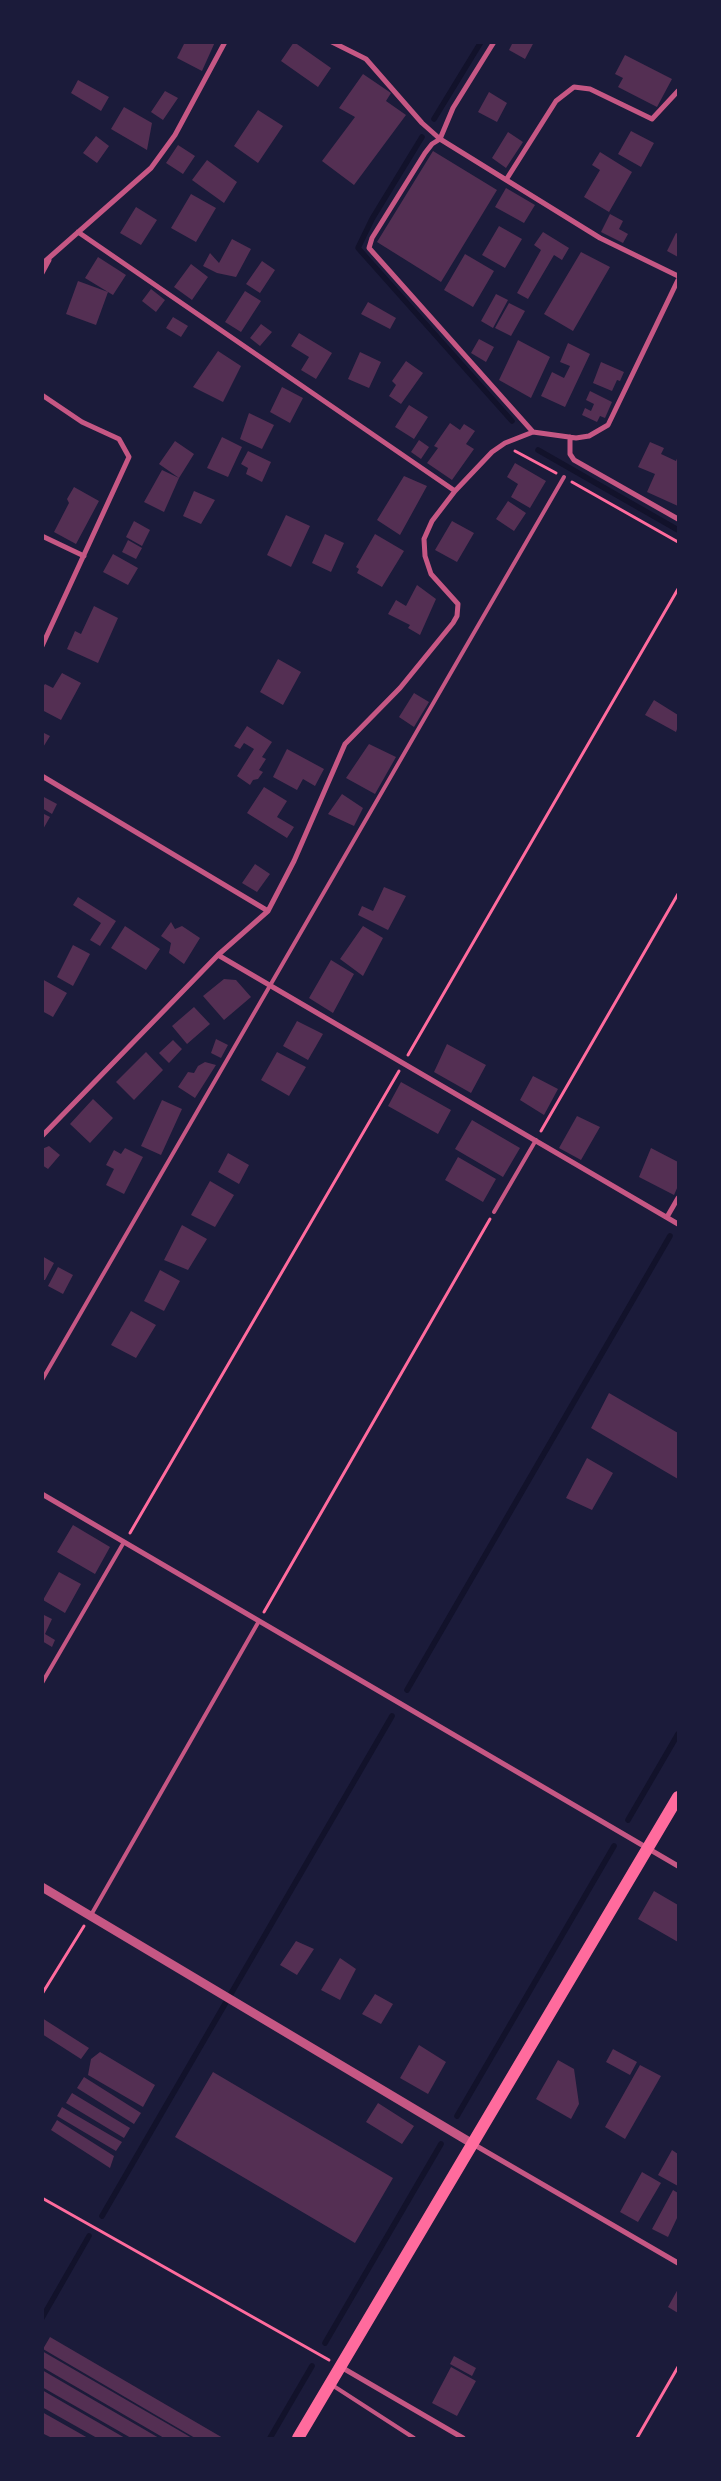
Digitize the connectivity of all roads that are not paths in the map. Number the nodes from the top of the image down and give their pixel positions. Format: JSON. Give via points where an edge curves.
{"nodes":[{"id":1,"x":225,"y":42,"type":"edge"},
{"id":2,"x":332,"y":42,"type":"edge"},
{"id":3,"x":494,"y":42,"type":"edge"},
{"id":4,"x":678,"y":92,"type":"edge"},
{"id":5,"x":440,"y":139,"type":"junction"},
{"id":6,"x":506,"y":180,"type":"junction"},
{"id":7,"x":78,"y":232,"type":"junction"},
{"id":8,"x":49,"y":260,"type":"junction"},
{"id":9,"x":42,"y":264,"type":"edge"},
{"id":10,"x":42,"y":273,"type":"edge"},
{"id":11,"x":678,"y":278,"type":"edge"},
{"id":12,"x":42,"y":395,"type":"edge"},
{"id":13,"x":533,"y":432,"type":"junction"},
{"id":14,"x":570,"y":437,"type":"junction"},
{"id":15,"x":564,"y":477,"type":"road end"},
{"id":16,"x":455,"y":491,"type":"junction"},
{"id":17,"x":678,"y":519,"type":"edge"},
{"id":18,"x":42,"y":536,"type":"edge"},
{"id":19,"x":84,"y":556,"type":"junction"},
{"id":20,"x":42,"y":646,"type":"edge"},
{"id":21,"x":42,"y":776,"type":"edge"},
{"id":22,"x":268,"y":911,"type":"junction"},
{"id":23,"x":218,"y":955,"type":"junction"},
{"id":24,"x":271,"y":986,"type":"junction"},
{"id":25,"x":42,"y":1136,"type":"edge"},
{"id":26,"x":536,"y":1140,"type":"junction"},
{"id":27,"x":678,"y":1198,"type":"edge"},
{"id":28,"x":494,"y":1212,"type":"road end"},
{"id":29,"x":667,"y":1217,"type":"junction"},
{"id":30,"x":678,"y":1224,"type":"edge"},
{"id":31,"x":42,"y":1380,"type":"edge"},
{"id":32,"x":42,"y":1494,"type":"edge"},
{"id":33,"x":124,"y":1542,"type":"junction"},
{"id":34,"x":259,"y":1621,"type":"junction"},
{"id":35,"x":42,"y":1683,"type":"edge"},
{"id":36,"x":678,"y":1796,"type":"edge"},
{"id":37,"x":648,"y":1849,"type":"junction"},
{"id":38,"x":678,"y":1866,"type":"edge"},
{"id":39,"x":42,"y":1888,"type":"edge"},
{"id":40,"x":91,"y":1915,"type":"junction"},
{"id":41,"x":473,"y":2144,"type":"junction"},
{"id":42,"x":678,"y":2263,"type":"edge"},
{"id":43,"x":340,"y":2367,"type":"junction"},
{"id":44,"x":330,"y":2384,"type":"junction"},
{"id":45,"x":298,"y":2438,"type":"edge"},
{"id":46,"x":414,"y":2438,"type":"edge"},
{"id":47,"x":463,"y":2438,"type":"edge"}],
"edges":[{"from":1,"to":7,"type":"street","via":[[175,135],[151,168]]},
{"from":2,"to":5,"type":"street","via":[[366,59]]},
{"from":3,"to":5,"type":"street","via":[[453,108]]},
{"from":4,"to":6,"type":"street","via":[[652,119],[590,89],[574,86],[556,101]]},
{"from":5,"to":6,"type":"street"},
{"from":5,"to":13,"type":"street","via":[[425,153],[369,248]]},
{"from":6,"to":11,"type":"street","via":[[600,238]]},
{"from":7,"to":8,"type":"street"},
{"from":7,"to":16,"type":"street"},
{"from":8,"to":9,"type":"street"},
{"from":8,"to":10,"type":"street"},
{"from":11,"to":14,"type":"street","via":[[612,420],[594,434]]},
{"from":12,"to":19,"type":"street","via":[[82,422],[119,439],[129,457]]},
{"from":13,"to":14,"type":"street"},
{"from":13,"to":16,"type":"street","via":[[492,452]]},
{"from":14,"to":17,"type":"street","via":[[570,454],[574,460]]},
{"from":15,"to":24,"type":"lane"},
{"from":16,"to":22,"type":"street","via":[[426,530],[423,548],[431,574],[458,604],[457,616],[400,688],[345,744],[294,861]]},
{"from":18,"to":19,"type":"street"},
{"from":19,"to":20,"type":"street"},
{"from":21,"to":22,"type":"street"},
{"from":22,"to":23,"type":"street"},
{"from":23,"to":24,"type":"street"},
{"from":23,"to":25,"type":"street"},
{"from":24,"to":26,"type":"street"},
{"from":24,"to":31,"type":"lane"},
{"from":26,"to":28,"type":"lane"},
{"from":26,"to":29,"type":"street"},
{"from":27,"to":29,"type":"street"},
{"from":29,"to":30,"type":"street"},
{"from":32,"to":33,"type":"street"},
{"from":33,"to":34,"type":"street"},
{"from":33,"to":35,"type":"lane"},
{"from":34,"to":37,"type":"street"},
{"from":34,"to":40,"type":"lane"},
{"from":36,"to":37,"type":"main road"},
{"from":37,"to":38,"type":"street"},
{"from":37,"to":41,"type":"main road"},
{"from":39,"to":40,"type":"street"},
{"from":40,"to":41,"type":"street"},
{"from":41,"to":42,"type":"street"},
{"from":41,"to":43,"type":"main road"},
{"from":43,"to":44,"type":"main road"},
{"from":43,"to":47,"type":"street"},
{"from":44,"to":45,"type":"main road"},
{"from":44,"to":46,"type":"lane"}]}
